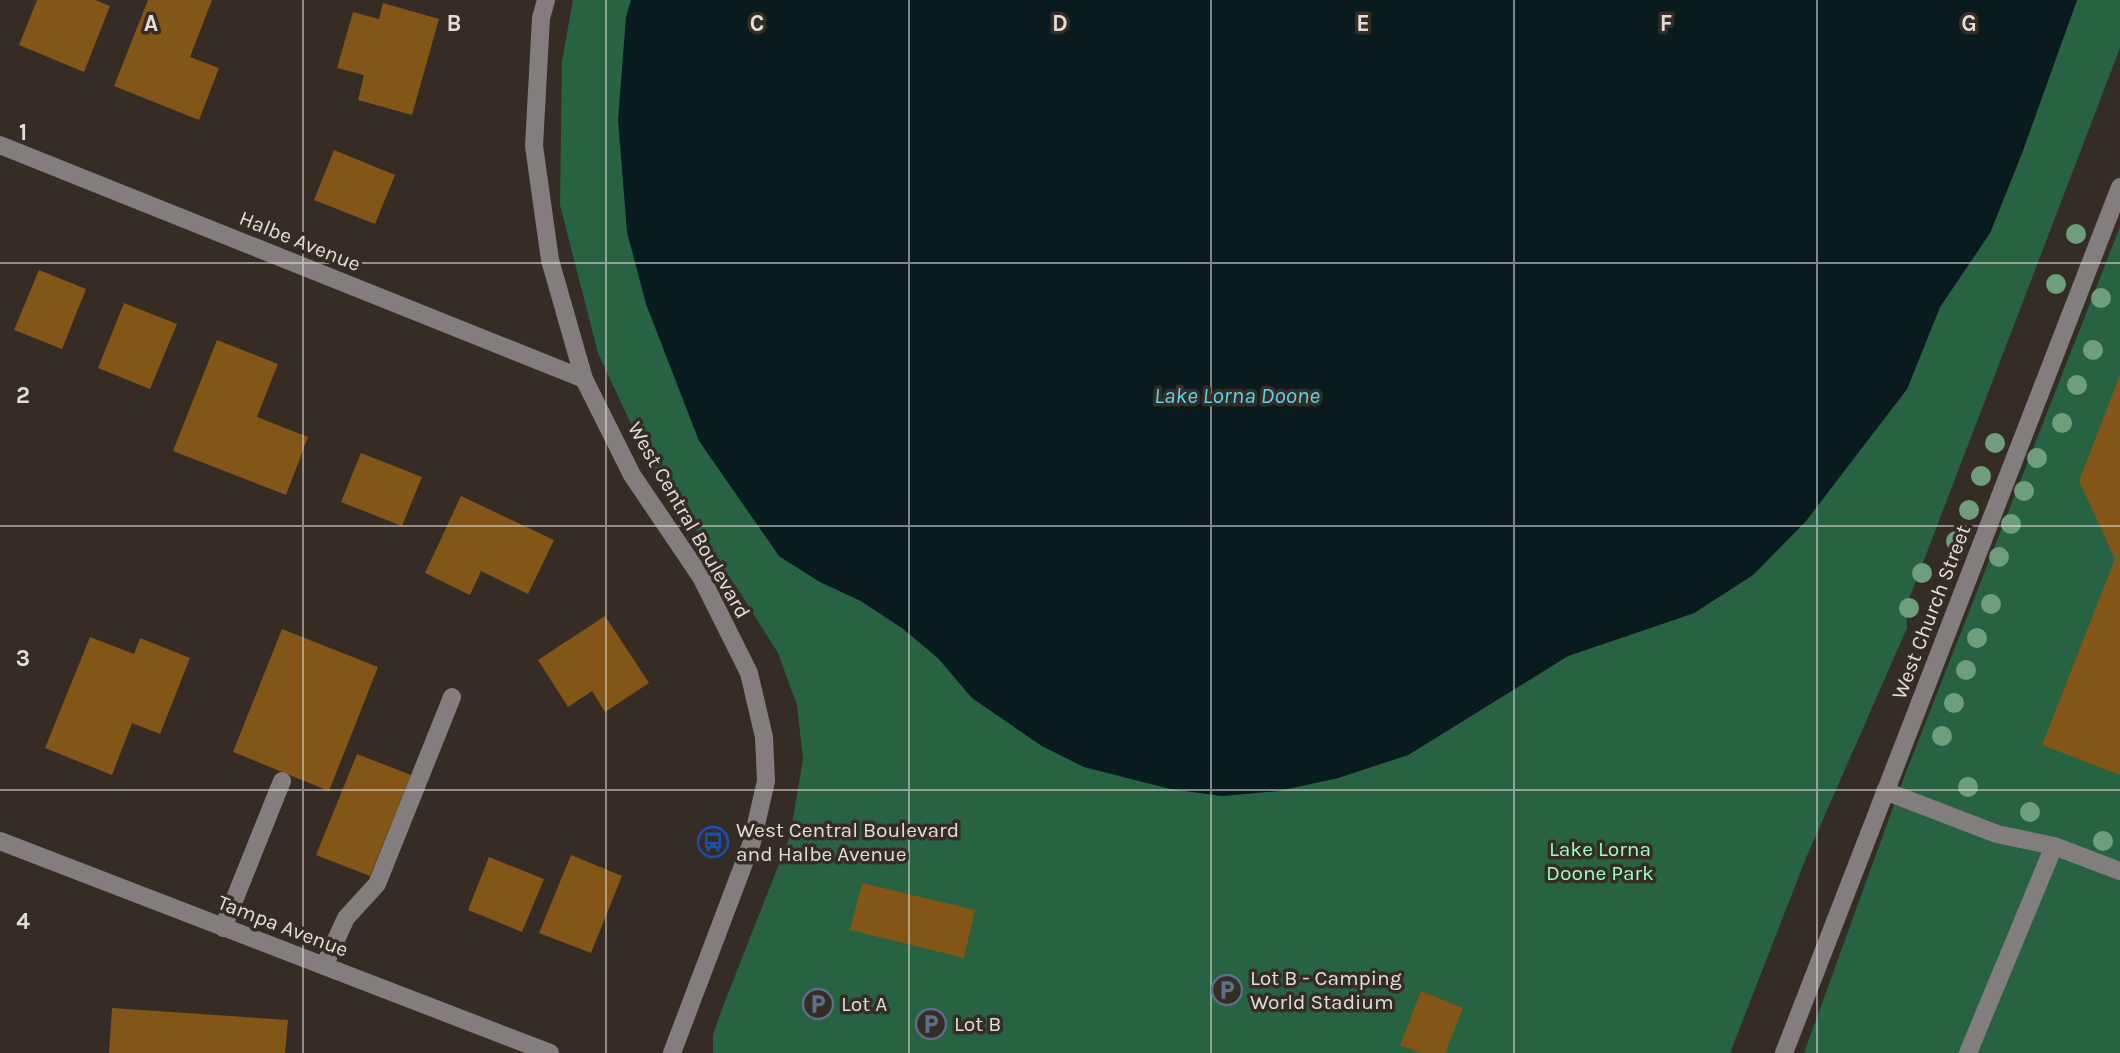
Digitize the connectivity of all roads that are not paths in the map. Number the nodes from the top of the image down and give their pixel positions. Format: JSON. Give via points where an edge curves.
{"nodes":[{"id":1,"x":546,"y":0,"type":"edge"},
{"id":2,"x":0,"y":145,"type":"edge"},
{"id":3,"x":2120,"y":187,"type":"edge"},
{"id":4,"x":584,"y":379,"type":"junction"},
{"id":5,"x":452,"y":697,"type":"dead end"},
{"id":6,"x":282,"y":781,"type":"dead end"},
{"id":7,"x":1885,"y":792,"type":"junction"},
{"id":8,"x":0,"y":841,"type":"edge"},
{"id":9,"x":2054,"y":846,"type":"junction"},
{"id":10,"x":2120,"y":871,"type":"edge"},
{"id":11,"x":223,"y":928,"type":"junction"},
{"id":12,"x":324,"y":966,"type":"junction"},
{"id":13,"x":550,"y":1053,"type":"edge"},
{"id":14,"x":672,"y":1053,"type":"edge"},
{"id":15,"x":1784,"y":1053,"type":"edge"},
{"id":16,"x":1968,"y":1053,"type":"edge"}],
"edges":[{"from":1,"to":4,"type":"street","name":"West Central Boulevard","via":[[541,18],[534,146],[550,260]]},
{"from":2,"to":4,"type":"street","name":"Halbe Avenue"},
{"from":3,"to":7,"type":"street","name":"West Church Street"},
{"from":4,"to":14,"type":"street","name":"West Central Boulevard","via":[[632,475],[701,577],[749,673],[764,737],[766,781],[752,842]]},
{"from":5,"to":12,"type":"street","via":[[377,884],[346,918]]},
{"from":6,"to":11,"type":"street"},
{"from":7,"to":9,"type":"street","via":[[1997,834]]},
{"from":7,"to":15,"type":"street","name":"West Church Street"},
{"from":8,"to":11,"type":"street","name":"Tampa Avenue"},
{"from":9,"to":10,"type":"street"},
{"from":9,"to":16,"type":"street"},
{"from":11,"to":12,"type":"street","name":"Tampa Avenue"},
{"from":12,"to":13,"type":"street","name":"Tampa Avenue"}]}
